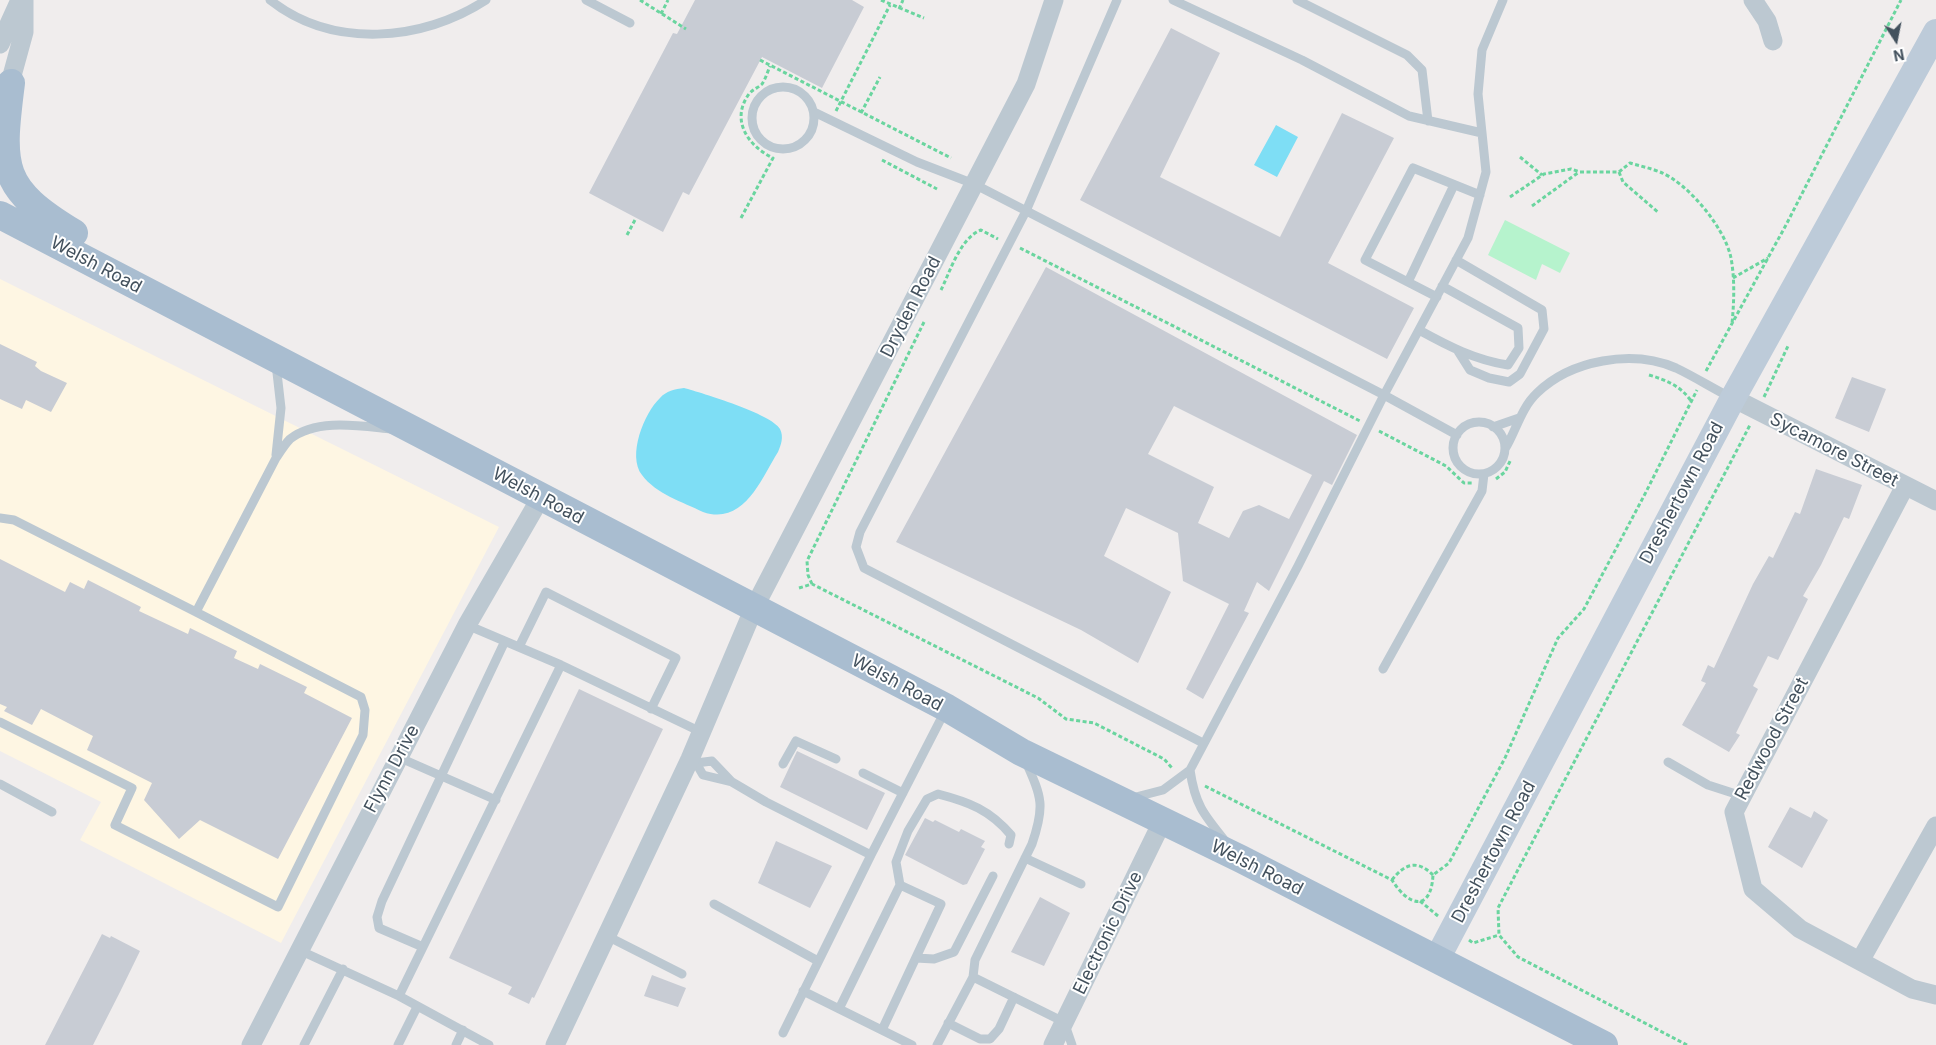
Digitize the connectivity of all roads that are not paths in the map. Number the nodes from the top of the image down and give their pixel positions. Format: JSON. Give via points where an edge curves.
{"nodes":[{"id":1,"x":20,"y":0,"type":"edge"},
{"id":2,"x":24,"y":0,"type":"edge"},
{"id":3,"x":270,"y":0,"type":"edge"},
{"id":4,"x":486,"y":0,"type":"edge"},
{"id":5,"x":586,"y":0,"type":"edge"},
{"id":6,"x":1054,"y":0,"type":"edge"},
{"id":7,"x":1117,"y":0,"type":"edge"},
{"id":8,"x":1173,"y":0,"type":"edge"},
{"id":9,"x":1297,"y":0,"type":"edge"},
{"id":10,"x":1503,"y":0,"type":"edge"},
{"id":11,"x":1753,"y":0,"type":"edge"},
{"id":12,"x":630,"y":23,"type":"dead end"},
{"id":13,"x":1773,"y":41,"type":"dead end"},
{"id":14,"x":1934,"y":41,"type":"edge"},
{"id":15,"x":0,"y":44,"type":"edge"},
{"id":16,"x":11,"y":83,"type":"junction"},
{"id":17,"x":0,"y":111,"type":"edge"},
{"id":18,"x":814,"y":112,"type":"junction"},
{"id":19,"x":1428,"y":121,"type":"junction"},
{"id":20,"x":1482,"y":133,"type":"junction"},
{"id":21,"x":974,"y":184,"type":"junction"},
{"id":22,"x":1454,"y":185,"type":"junction"},
{"id":23,"x":1480,"y":195,"type":"junction"},
{"id":24,"x":1026,"y":211,"type":"junction"},
{"id":25,"x":0,"y":215,"type":"edge"},
{"id":26,"x":0,"y":234,"type":"edge"},
{"id":27,"x":1456,"y":260,"type":"junction"},
{"id":28,"x":1408,"y":282,"type":"junction"},
{"id":29,"x":131,"y":284,"type":"junction"},
{"id":30,"x":1442,"y":286,"type":"junction"},
{"id":31,"x":1436,"y":297,"type":"junction"},
{"id":32,"x":192,"y":316,"type":"junction"},
{"id":33,"x":1419,"y":330,"type":"junction"},
{"id":34,"x":1458,"y":351,"type":"junction"},
{"id":35,"x":276,"y":359,"type":"junction"},
{"id":36,"x":1384,"y":396,"type":"junction"},
{"id":37,"x":1733,"y":398,"type":"junction"},
{"id":38,"x":1519,"y":418,"type":"junction"},
{"id":39,"x":1493,"y":427,"type":"junction"},
{"id":40,"x":415,"y":432,"type":"junction"},
{"id":41,"x":1457,"y":434,"type":"junction"},
{"id":42,"x":1505,"y":449,"type":"junction"},
{"id":43,"x":276,"y":458,"type":"junction"},
{"id":44,"x":1484,"y":474,"type":"junction"},
{"id":45,"x":1905,"y":486,"type":"junction"},
{"id":46,"x":541,"y":497,"type":"junction"},
{"id":47,"x":1936,"y":501,"type":"edge"},
{"id":48,"x":0,"y":518,"type":"edge"},
{"id":49,"x":754,"y":608,"type":"junction"},
{"id":50,"x":196,"y":612,"type":"junction"},
{"id":51,"x":467,"y":624,"type":"junction"},
{"id":52,"x":505,"y":641,"type":"junction"},
{"id":53,"x":519,"y":647,"type":"junction"},
{"id":54,"x":561,"y":665,"type":"junction"},
{"id":55,"x":1383,"y":669,"type":"dead end"},
{"id":56,"x":946,"y":708,"type":"junction"},
{"id":57,"x":652,"y":709,"type":"junction"},
{"id":58,"x":0,"y":722,"type":"edge"},
{"id":59,"x":701,"y":732,"type":"junction"},
{"id":60,"x":1203,"y":743,"type":"junction"},
{"id":61,"x":1021,"y":752,"type":"junction"},
{"id":62,"x":398,"y":757,"type":"junction"},
{"id":63,"x":836,"y":759,"type":"dead end"},
{"id":64,"x":693,"y":761,"type":"junction"},
{"id":65,"x":1668,"y":762,"type":"dead end"},
{"id":66,"x":783,"y":764,"type":"dead end"},
{"id":67,"x":1190,"y":770,"type":"junction"},
{"id":68,"x":864,"y":773,"type":"dead end"},
{"id":69,"x":442,"y":776,"type":"junction"},
{"id":70,"x":732,"y":782,"type":"junction"},
{"id":71,"x":0,"y":784,"type":"edge"},
{"id":72,"x":903,"y":793,"type":"junction"},
{"id":73,"x":1742,"y":796,"type":"junction"},
{"id":74,"x":496,"y":800,"type":"junction"},
{"id":75,"x":1123,"y":801,"type":"junction"},
{"id":76,"x":52,"y":812,"type":"dead end"},
{"id":77,"x":1163,"y":820,"type":"junction"},
{"id":78,"x":1936,"y":826,"type":"edge"},
{"id":79,"x":1009,"y":844,"type":"dead end"},
{"id":80,"x":871,"y":855,"type":"junction"},
{"id":81,"x":1026,"y":858,"type":"junction"},
{"id":82,"x":1241,"y":859,"type":"junction"},
{"id":83,"x":993,"y":876,"type":"dead end"},
{"id":84,"x":1081,"y":884,"type":"dead end"},
{"id":85,"x":900,"y":885,"type":"junction"},
{"id":86,"x":714,"y":904,"type":"dead end"},
{"id":87,"x":607,"y":936,"type":"junction"},
{"id":88,"x":423,"y":947,"type":"junction"},
{"id":89,"x":299,"y":950,"type":"junction"},
{"id":90,"x":916,"y":958,"type":"junction"},
{"id":91,"x":1437,"y":959,"type":"junction"},
{"id":92,"x":818,"y":961,"type":"junction"},
{"id":93,"x":1860,"y":961,"type":"junction"},
{"id":94,"x":343,"y":969,"type":"junction"},
{"id":95,"x":682,"y":974,"type":"dead end"},
{"id":96,"x":972,"y":977,"type":"junction"},
{"id":97,"x":803,"y":991,"type":"junction"},
{"id":98,"x":1936,"y":995,"type":"edge"},
{"id":99,"x":399,"y":996,"type":"junction"},
{"id":100,"x":1014,"y":997,"type":"junction"},
{"id":101,"x":417,"y":1007,"type":"junction"},
{"id":102,"x":839,"y":1009,"type":"junction"},
{"id":103,"x":1064,"y":1022,"type":"junction"},
{"id":104,"x":948,"y":1023,"type":"junction"},
{"id":105,"x":463,"y":1030,"type":"junction"},
{"id":106,"x":882,"y":1030,"type":"junction"},
{"id":107,"x":783,"y":1033,"type":"dead end"},
{"id":108,"x":251,"y":1045,"type":"edge"},
{"id":109,"x":304,"y":1045,"type":"edge"},
{"id":110,"x":398,"y":1045,"type":"edge"},
{"id":111,"x":456,"y":1045,"type":"edge"},
{"id":112,"x":489,"y":1045,"type":"edge"},
{"id":113,"x":555,"y":1045,"type":"edge"},
{"id":114,"x":912,"y":1045,"type":"edge"},
{"id":115,"x":937,"y":1045,"type":"edge"},
{"id":116,"x":1053,"y":1045,"type":"edge"},
{"id":117,"x":1072,"y":1045,"type":"edge"},
{"id":118,"x":1604,"y":1045,"type":"edge"}],
"edges":[{"from":1,"to":15,"type":"street"},
{"from":2,"to":16,"type":"street","via":[[24,32]]},
{"from":3,"to":4,"type":"lane","via":[[318,26],[385,34],[437,26]]},
{"from":5,"to":12,"type":"lane"},
{"from":6,"to":21,"type":"street","name":"Dryden Road","via":[[1026,84]]},
{"from":7,"to":24,"type":"lane"},
{"from":8,"to":19,"type":"lane","via":[[1302,60],[1409,116]]},
{"from":9,"to":19,"type":"lane","via":[[1407,55],[1422,70]]},
{"from":10,"to":20,"type":"lane","via":[[1482,50],[1478,94]]},
{"from":11,"to":13,"type":"street","via":[[1767,21]]},
{"from":14,"to":37,"type":"main road","name":"Dreshertown Road"},
{"from":16,"to":17,"type":"street"},
{"from":16,"to":29,"type":"main road","via":[[2,150],[12,185],[19,196],[42,216],[83,238]]},
{"from":18,"to":18,"type":"lane","via":[[803,94],[784,86],[761,96],[753,110],[752,120],[760,139],[773,147],[788,149],[797,146],[811,132]]},
{"from":18,"to":21,"type":"lane","via":[[918,162]]},
{"from":19,"to":20,"type":"lane"},
{"from":20,"to":23,"type":"lane","via":[[1486,172]]},
{"from":21,"to":24,"type":"lane"},
{"from":21,"to":49,"type":"street","name":"Dryden Road"},
{"from":22,"to":23,"type":"lane"},
{"from":22,"to":28,"type":"lane"},
{"from":22,"to":28,"type":"lane","via":[[1413,168],[1365,260]]},
{"from":23,"to":27,"type":"lane","via":[[1468,238]]},
{"from":24,"to":36,"type":"lane"},
{"from":24,"to":60,"type":"lane","via":[[860,532],[856,547],[864,568]]},
{"from":25,"to":29,"type":"main road","name":"Welsh Road"},
{"from":26,"to":32,"type":"main road","name":"Welsh Road","via":[[151,311]]},
{"from":27,"to":30,"type":"lane"},
{"from":27,"to":34,"type":"lane","via":[[1542,310],[1544,329],[1520,374],[1510,382],[1470,370]]},
{"from":28,"to":31,"type":"lane"},
{"from":29,"to":32,"type":"main road","name":"Welsh Road"},
{"from":30,"to":31,"type":"lane"},
{"from":30,"to":34,"type":"lane","via":[[1518,328],[1519,348],[1508,365]]},
{"from":31,"to":33,"type":"lane"},
{"from":32,"to":35,"type":"main road","name":"Welsh Road"},
{"from":33,"to":34,"type":"lane"},
{"from":33,"to":36,"type":"lane"},
{"from":35,"to":40,"type":"main road","name":"Welsh Road"},
{"from":35,"to":43,"type":"lane","via":[[280,408]]},
{"from":36,"to":41,"type":"lane"},
{"from":36,"to":60,"type":"lane"},
{"from":37,"to":38,"type":"lane","via":[[1675,368],[1641,360],[1612,360],[1570,369],[1536,393]]},
{"from":37,"to":45,"type":"street","name":"Sycamore Street"},
{"from":37,"to":91,"type":"main road","name":"Dreshertown Road"},
{"from":38,"to":39,"type":"lane"},
{"from":38,"to":42,"type":"lane"},
{"from":39,"to":41,"type":"lane","via":[[1470,424]]},
{"from":39,"to":42,"type":"lane","via":[[1499,432]]},
{"from":40,"to":43,"type":"lane","via":[[333,425],[306,431],[290,440]]},
{"from":40,"to":46,"type":"main road","name":"Welsh Road"},
{"from":41,"to":44,"type":"lane","via":[[1453,451],[1460,466],[1467,472]]},
{"from":42,"to":44,"type":"lane","via":[[1499,464]]},
{"from":43,"to":50,"type":"lane"},
{"from":44,"to":55,"type":"lane","via":[[1482,491]]},
{"from":45,"to":47,"type":"street","name":"Sycamore Street"},
{"from":45,"to":73,"type":"street","name":"Redwood Street"},
{"from":46,"to":49,"type":"main road","name":"Welsh Road"},
{"from":46,"to":51,"type":"street","name":"Flynn Drive"},
{"from":48,"to":50,"type":"lane","via":[[14,520]]},
{"from":49,"to":56,"type":"main road","name":"Welsh Road"},
{"from":49,"to":59,"type":"street"},
{"from":50,"to":58,"type":"lane","via":[[361,697],[365,710],[362,735],[278,906],[115,825],[132,788]]},
{"from":51,"to":52,"type":"lane"},
{"from":51,"to":62,"type":"street","name":"Flynn Drive"},
{"from":52,"to":53,"type":"lane"},
{"from":52,"to":69,"type":"lane"},
{"from":53,"to":54,"type":"lane"},
{"from":53,"to":57,"type":"lane","via":[[546,592],[676,658]]},
{"from":54,"to":57,"type":"lane"},
{"from":54,"to":74,"type":"lane"},
{"from":56,"to":61,"type":"main road","name":"Welsh Road"},
{"from":56,"to":72,"type":"lane"},
{"from":57,"to":59,"type":"lane"},
{"from":59,"to":64,"type":"street"},
{"from":60,"to":67,"type":"lane"},
{"from":61,"to":75,"type":"main road","name":"Welsh Road"},
{"from":61,"to":81,"type":"lane","via":[[1040,792],[1042,806]]},
{"from":62,"to":69,"type":"lane"},
{"from":62,"to":89,"type":"street","name":"Flynn Drive"},
{"from":63,"to":66,"type":"lane","via":[[796,741]]},
{"from":64,"to":70,"type":"lane","via":[[703,775]]},
{"from":64,"to":70,"type":"lane","via":[[712,761]]},
{"from":64,"to":87,"type":"street"},
{"from":65,"to":73,"type":"lane","via":[[1708,785]]},
{"from":67,"to":75,"type":"lane","via":[[1163,790]]},
{"from":67,"to":82,"type":"lane","via":[[1200,810]]},
{"from":68,"to":72,"type":"lane"},
{"from":69,"to":74,"type":"lane"},
{"from":69,"to":88,"type":"lane","via":[[377,916],[379,928]]},
{"from":70,"to":80,"type":"lane"},
{"from":71,"to":76,"type":"lane"},
{"from":72,"to":80,"type":"lane"},
{"from":73,"to":93,"type":"street","name":"Redwood Street","via":[[1734,812],[1753,889],[1800,928]]},
{"from":74,"to":88,"type":"lane"},
{"from":75,"to":77,"type":"main road","name":"Welsh Road"},
{"from":77,"to":82,"type":"main road","name":"Welsh Road"},
{"from":77,"to":103,"type":"street","name":"Electronic Drive"},
{"from":78,"to":93,"type":"street"},
{"from":79,"to":85,"type":"lane","via":[[1011,835],[997,818],[965,801],[938,794],[927,799],[908,832],[896,862]]},
{"from":80,"to":92,"type":"lane"},
{"from":81,"to":84,"type":"lane"},
{"from":81,"to":96,"type":"lane","via":[[974,960]]},
{"from":82,"to":91,"type":"main road","name":"Welsh Road"},
{"from":83,"to":90,"type":"lane","via":[[954,952],[934,959]]},
{"from":85,"to":90,"type":"lane","via":[[941,904]]},
{"from":85,"to":102,"type":"lane"},
{"from":86,"to":92,"type":"lane"},
{"from":87,"to":95,"type":"lane"},
{"from":87,"to":113,"type":"street"},
{"from":88,"to":99,"type":"lane"},
{"from":89,"to":94,"type":"lane"},
{"from":89,"to":108,"type":"street","name":"Flynn Drive"},
{"from":90,"to":106,"type":"lane"},
{"from":91,"to":118,"type":"main road","name":"Welsh Road"},
{"from":92,"to":97,"type":"lane"},
{"from":93,"to":98,"type":"street","name":"Redwood Street","via":[[1912,989]]},
{"from":94,"to":99,"type":"lane"},
{"from":94,"to":109,"type":"lane"},
{"from":96,"to":100,"type":"lane"},
{"from":96,"to":104,"type":"lane"},
{"from":97,"to":102,"type":"lane"},
{"from":97,"to":107,"type":"lane"},
{"from":99,"to":101,"type":"lane"},
{"from":100,"to":103,"type":"lane"},
{"from":100,"to":104,"type":"lane","via":[[999,1029],[990,1038],[980,1039]]},
{"from":101,"to":105,"type":"lane"},
{"from":101,"to":110,"type":"lane"},
{"from":102,"to":106,"type":"lane"},
{"from":103,"to":116,"type":"street","name":"Electronic Drive"},
{"from":103,"to":117,"type":"lane"},
{"from":104,"to":115,"type":"lane"},
{"from":105,"to":111,"type":"lane"},
{"from":105,"to":112,"type":"lane"},
{"from":106,"to":114,"type":"lane"}]}
